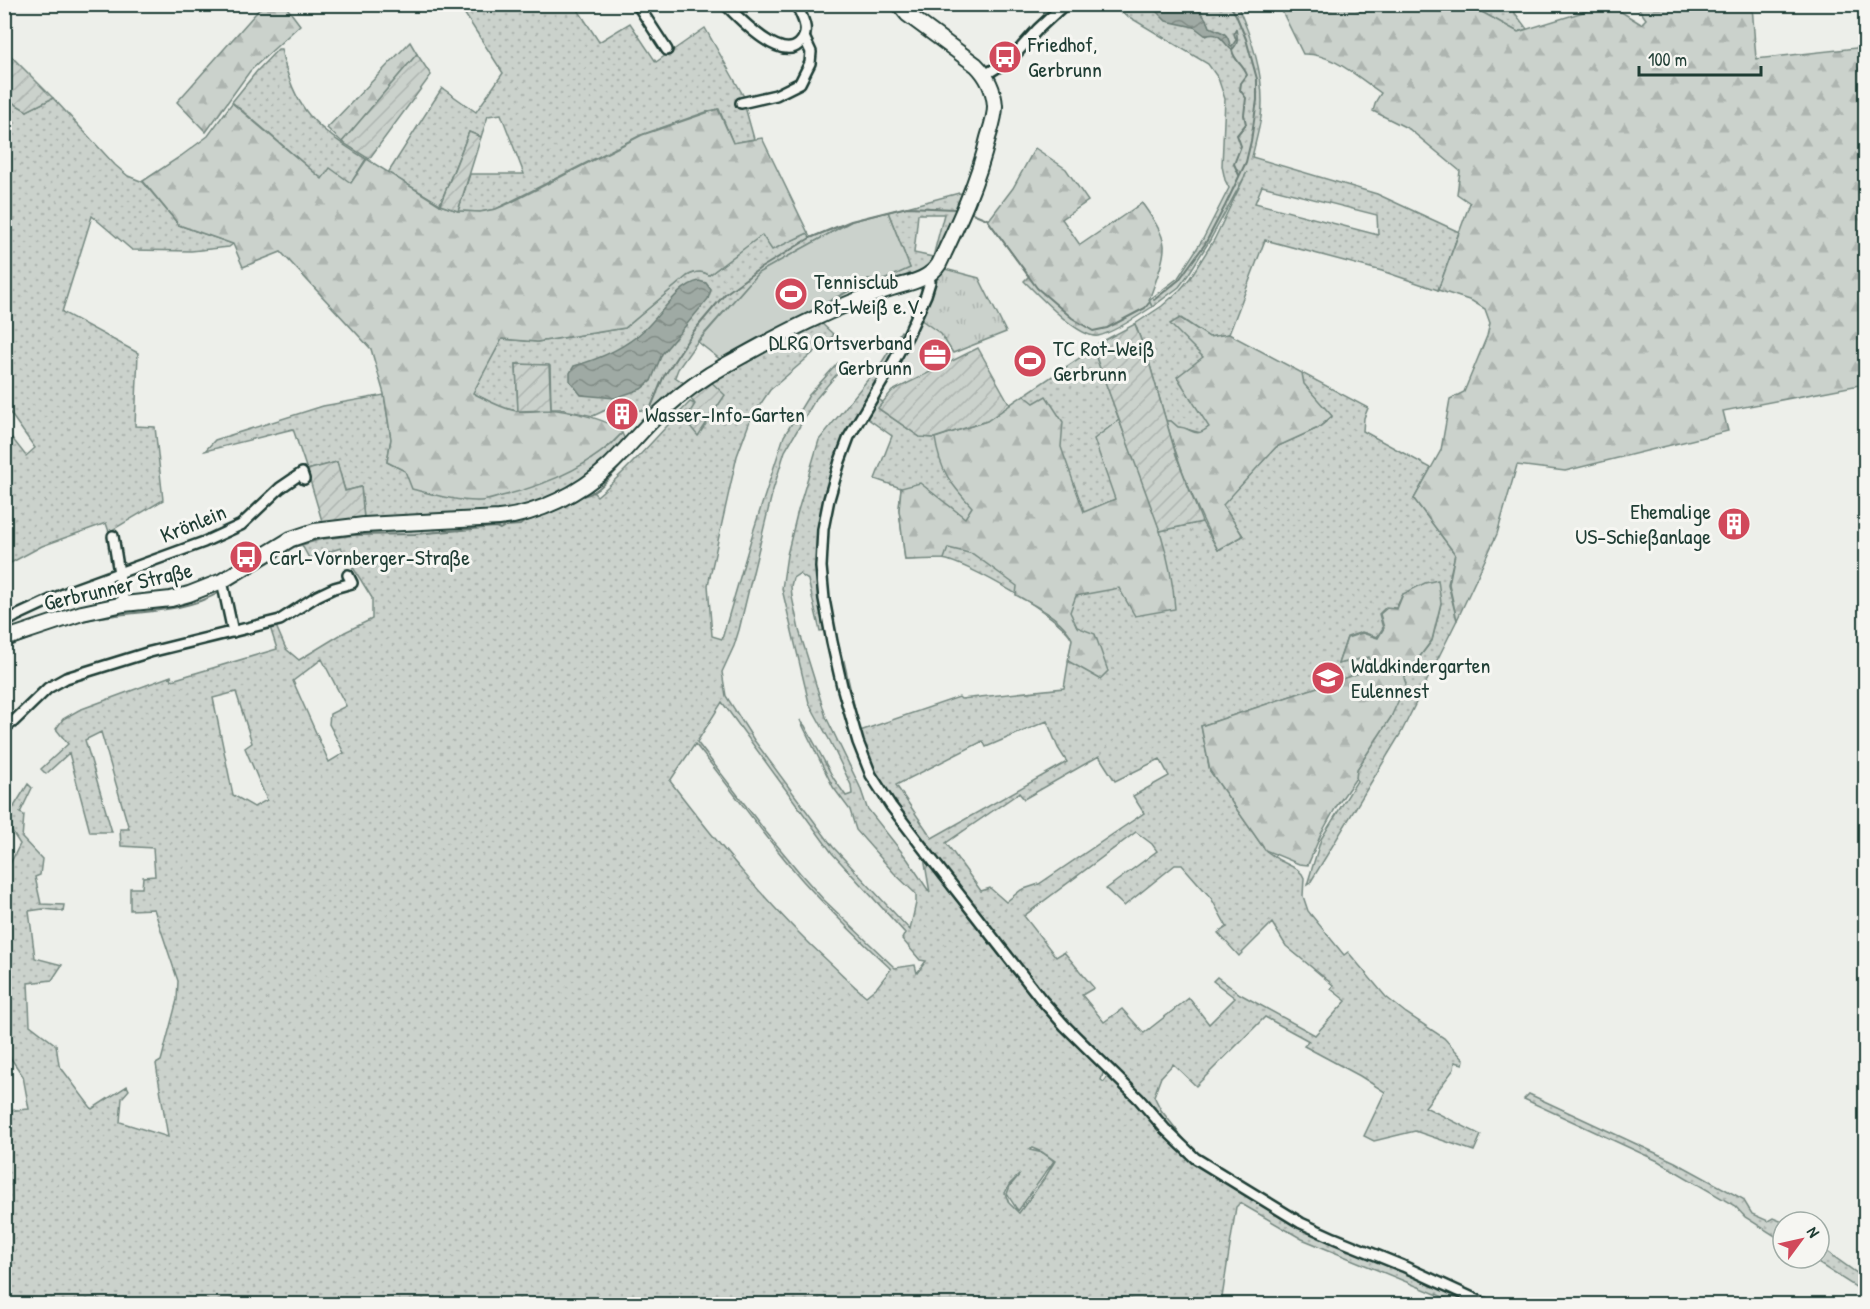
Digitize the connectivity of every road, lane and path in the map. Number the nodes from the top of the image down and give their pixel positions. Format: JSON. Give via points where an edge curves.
{"nodes":[{"id":1,"x":637,"y":4,"type":"edge"},
{"id":2,"x":725,"y":4,"type":"edge"},
{"id":3,"x":796,"y":4,"type":"edge"},
{"id":4,"x":899,"y":4,"type":"edge"},
{"id":5,"x":1065,"y":4,"type":"edge"},
{"id":6,"x":804,"y":37,"type":"junction"},
{"id":7,"x":667,"y":50,"type":"dead end"},
{"id":8,"x":985,"y":75,"type":"junction"},
{"id":9,"x":741,"y":103,"type":"dead end"},
{"id":10,"x":934,"y":271,"type":"junction"},
{"id":11,"x":302,"y":473,"type":"dead end"},
{"id":12,"x":113,"y":536,"type":"dead end"},
{"id":13,"x":118,"y":573,"type":"junction"},
{"id":14,"x":222,"y":580,"type":"junction"},
{"id":15,"x":352,"y":583,"type":"dead end"},
{"id":16,"x":124,"y":604,"type":"junction"},
{"id":17,"x":4,"y":623,"type":"edge"},
{"id":18,"x":233,"y":632,"type":"junction"},
{"id":19,"x":4,"y":639,"type":"edge"},
{"id":20,"x":4,"y":728,"type":"edge"},
{"id":21,"x":1486,"y":1305,"type":"edge"}],
"edges":[{"from":1,"to":7,"type":"street"},
{"from":2,"to":6,"type":"street","via":[[776,46],[791,48]]},
{"from":3,"to":6,"type":"street","via":[[805,23]]},
{"from":4,"to":8,"type":"street"},
{"from":5,"to":8,"type":"street","via":[[1012,58]]},
{"from":6,"to":9,"type":"street","via":[[811,52],[800,83],[776,95]]},
{"from":8,"to":10,"type":"street","via":[[995,107],[993,121],[981,166]]},
{"from":10,"to":14,"type":"street","name":"Gerbrunner Straße","via":[[825,314],[726,365],[664,409],[600,474],[539,509],[513,517],[315,531],[291,539]]},
{"from":10,"to":21,"type":"street","via":[[908,335],[849,437],[823,529],[824,599],[842,686],[871,775],[1054,1015],[1194,1158],[1301,1222]]},
{"from":11,"to":13,"type":"street","name":"Krönlein","via":[[280,488],[242,525]]},
{"from":12,"to":13,"type":"street"},
{"from":13,"to":16,"type":"street"},
{"from":13,"to":17,"type":"street","name":"Krönlein"},
{"from":14,"to":16,"type":"street","name":"Gerbrunner Straße","via":[[171,599]]},
{"from":14,"to":18,"type":"street"},
{"from":15,"to":18,"type":"street","via":[[317,596],[280,620]]},
{"from":16,"to":19,"type":"street","name":"Gerbrunner Straße","via":[[73,615]]},
{"from":18,"to":20,"type":"street","via":[[150,651],[66,678],[48,688]]}]}
